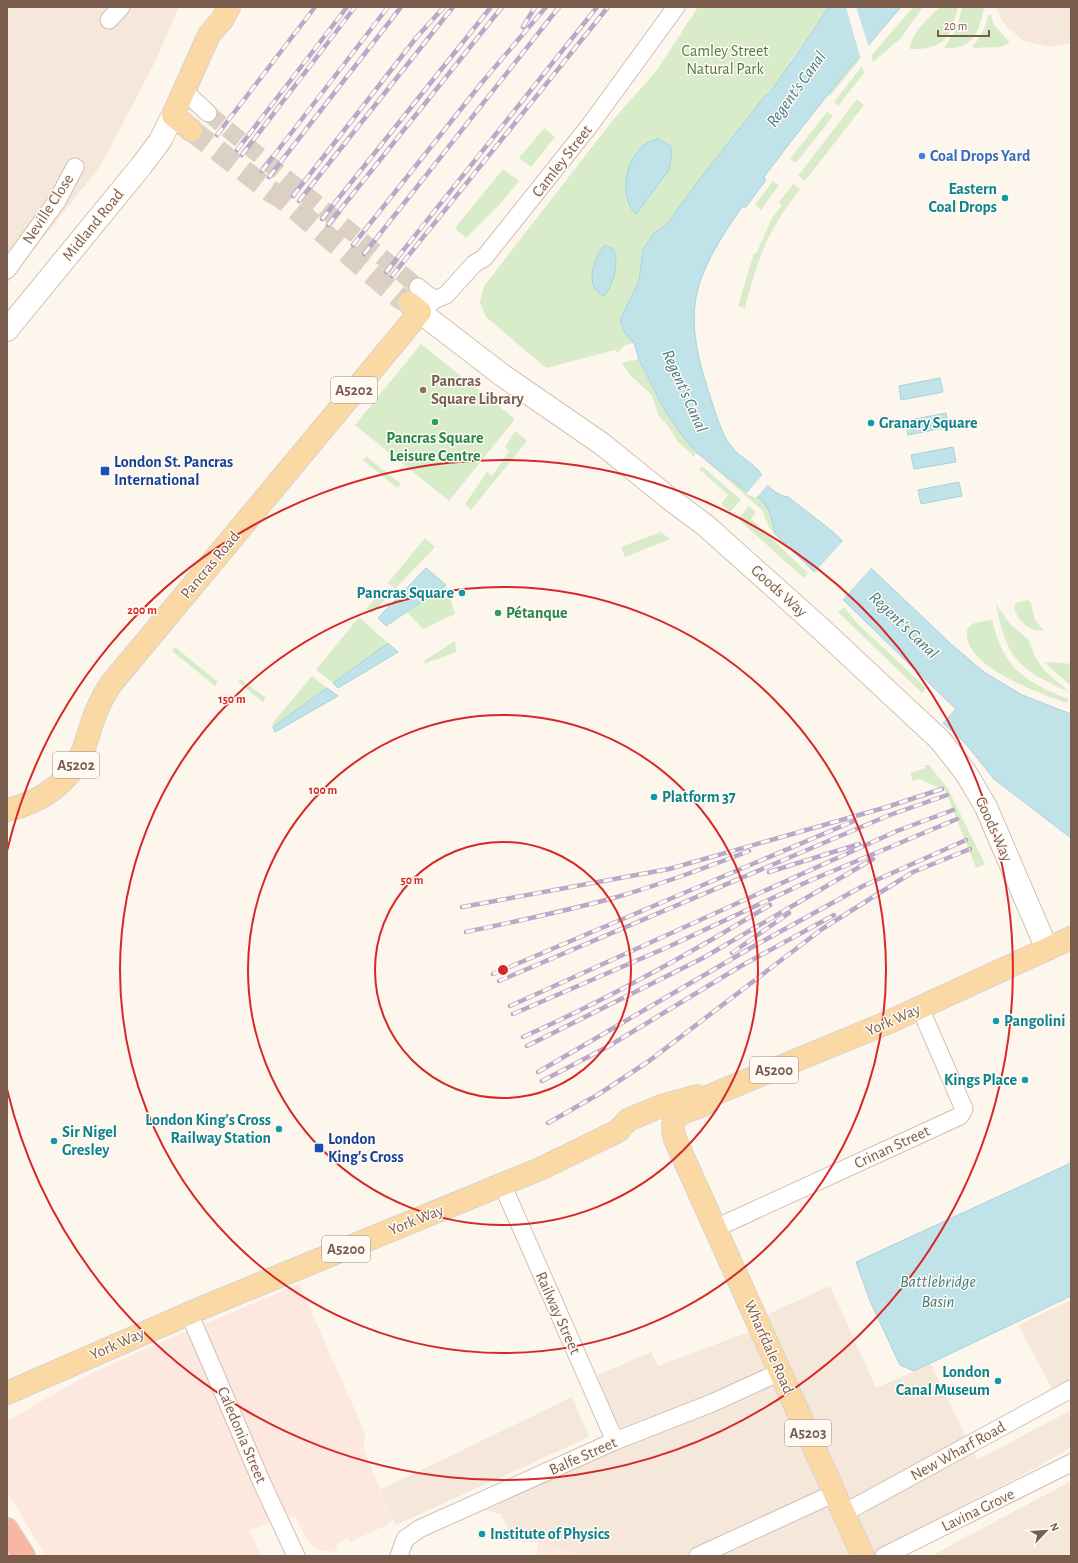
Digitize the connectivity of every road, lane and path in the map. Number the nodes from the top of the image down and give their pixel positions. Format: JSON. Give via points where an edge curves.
{"nodes":[{"id":1,"x":121,"y":7,"type":"edge"},
{"id":2,"x":229,"y":7,"type":"edge"},
{"id":3,"x":676,"y":7,"type":"edge"},
{"id":4,"x":109,"y":20,"type":"dead end"},
{"id":5,"x":185,"y":92,"type":"junction"},
{"id":6,"x":208,"y":113,"type":"tunnel mouth"},
{"id":7,"x":173,"y":116,"type":"junction"},
{"id":8,"x":191,"y":130,"type":"tunnel mouth"},
{"id":9,"x":75,"y":167,"type":"dead end"},
{"id":10,"x":7,"y":270,"type":"edge"},
{"id":11,"x":420,"y":300,"type":"junction"},
{"id":12,"x":7,"y":330,"type":"edge"},
{"id":13,"x":7,"y":810,"type":"edge"},
{"id":14,"x":1071,"y":938,"type":"edge"},
{"id":15,"x":1047,"y":949,"type":"junction"},
{"id":16,"x":920,"y":1008,"type":"junction"},
{"id":17,"x":707,"y":1100,"type":"junction"},
{"id":18,"x":626,"y":1131,"type":"junction"},
{"id":19,"x":669,"y":1132,"type":"junction"},
{"id":20,"x":502,"y":1184,"type":"junction"},
{"id":21,"x":716,"y":1228,"type":"junction"},
{"id":22,"x":189,"y":1313,"type":"junction"},
{"id":23,"x":780,"y":1372,"type":"junction"},
{"id":24,"x":1071,"y":1389,"type":"edge"},
{"id":25,"x":7,"y":1393,"type":"edge"},
{"id":26,"x":615,"y":1441,"type":"junction"},
{"id":27,"x":1071,"y":1463,"type":"edge"},
{"id":28,"x":835,"y":1493,"type":"junction"},
{"id":29,"x":844,"y":1514,"type":"junction"},
{"id":30,"x":7,"y":1529,"type":"edge"},
{"id":31,"x":24,"y":1556,"type":"edge"},
{"id":32,"x":296,"y":1556,"type":"edge"},
{"id":33,"x":399,"y":1556,"type":"edge"},
{"id":34,"x":698,"y":1556,"type":"edge"},
{"id":35,"x":863,"y":1556,"type":"edge"},
{"id":36,"x":884,"y":1556,"type":"edge"}],
"edges":[{"from":1,"to":4,"type":"street"},
{"from":2,"to":5,"type":"main road","via":[[209,35]]},
{"from":3,"to":11,"type":"street","name":"Camley Street","via":[[590,125],[489,252],[474,264],[446,295]]},
{"from":5,"to":6,"type":"street"},
{"from":5,"to":7,"type":"main road"},
{"from":7,"to":8,"type":"main road"},
{"from":7,"to":12,"type":"street","name":"Midland Road","via":[[147,159]]},
{"from":9,"to":10,"type":"street","name":"Neville Close","via":[[57,201]]},
{"from":11,"to":13,"type":"main road","name":"Pancras Road","number":"A5202","via":[[111,684],[95,711],[81,755],[67,777],[54,790],[37,800]]},
{"from":11,"to":15,"type":"street","name":"Goods Way","via":[[502,375],[602,444],[705,525],[819,627],[950,752],[977,789]]},
{"from":14,"to":15,"type":"main road","name":"York Way","number":"A5200"},
{"from":15,"to":16,"type":"main road","name":"York Way","number":"A5200"},
{"from":16,"to":17,"type":"main road","name":"York Way","number":"A5200"},
{"from":16,"to":21,"type":"street","name":"Crinan Street","via":[[964,1108],[960,1116]]},
{"from":17,"to":18,"type":"main road","name":"York Way","number":"A5200","via":[[703,1094],[661,1106],[628,1120]]},
{"from":17,"to":19,"type":"main road","name":"Wharfdale Road","number":"A5203","via":[[677,1117]]},
{"from":18,"to":19,"type":"main road","name":"York Way","via":[[654,1124]]},
{"from":18,"to":20,"type":"main road","name":"York Way","number":"A5200"},
{"from":19,"to":21,"type":"main road","name":"Wharfdale Road","number":"A5203"},
{"from":20,"to":22,"type":"main road","name":"York Way","number":"A5200"},
{"from":20,"to":26,"type":"street","name":"Railway Street"},
{"from":21,"to":23,"type":"main road","name":"Wharfdale Road","number":"A5203"},
{"from":22,"to":25,"type":"main road","name":"York Way","number":"A5200"},
{"from":22,"to":32,"type":"street","name":"Caledonia Street"},
{"from":23,"to":26,"type":"street","name":"Balfe Street","via":[[712,1403]]},
{"from":23,"to":28,"type":"main road","name":"Wharfdale Road","number":"A5203"},
{"from":24,"to":29,"type":"street","name":"New Wharf Road"},
{"from":26,"to":33,"type":"street","name":"Balfe Street","via":[[419,1529],[405,1539]]},
{"from":27,"to":36,"type":"street","name":"Lavina Grove"},
{"from":28,"to":29,"type":"main road","name":"Wharfdale Road","number":"A5203"},
{"from":28,"to":34,"type":"street"},
{"from":29,"to":35,"type":"main road","name":"Wharfdale Road","number":"A5203"},
{"from":30,"to":31,"type":"highway"}]}
